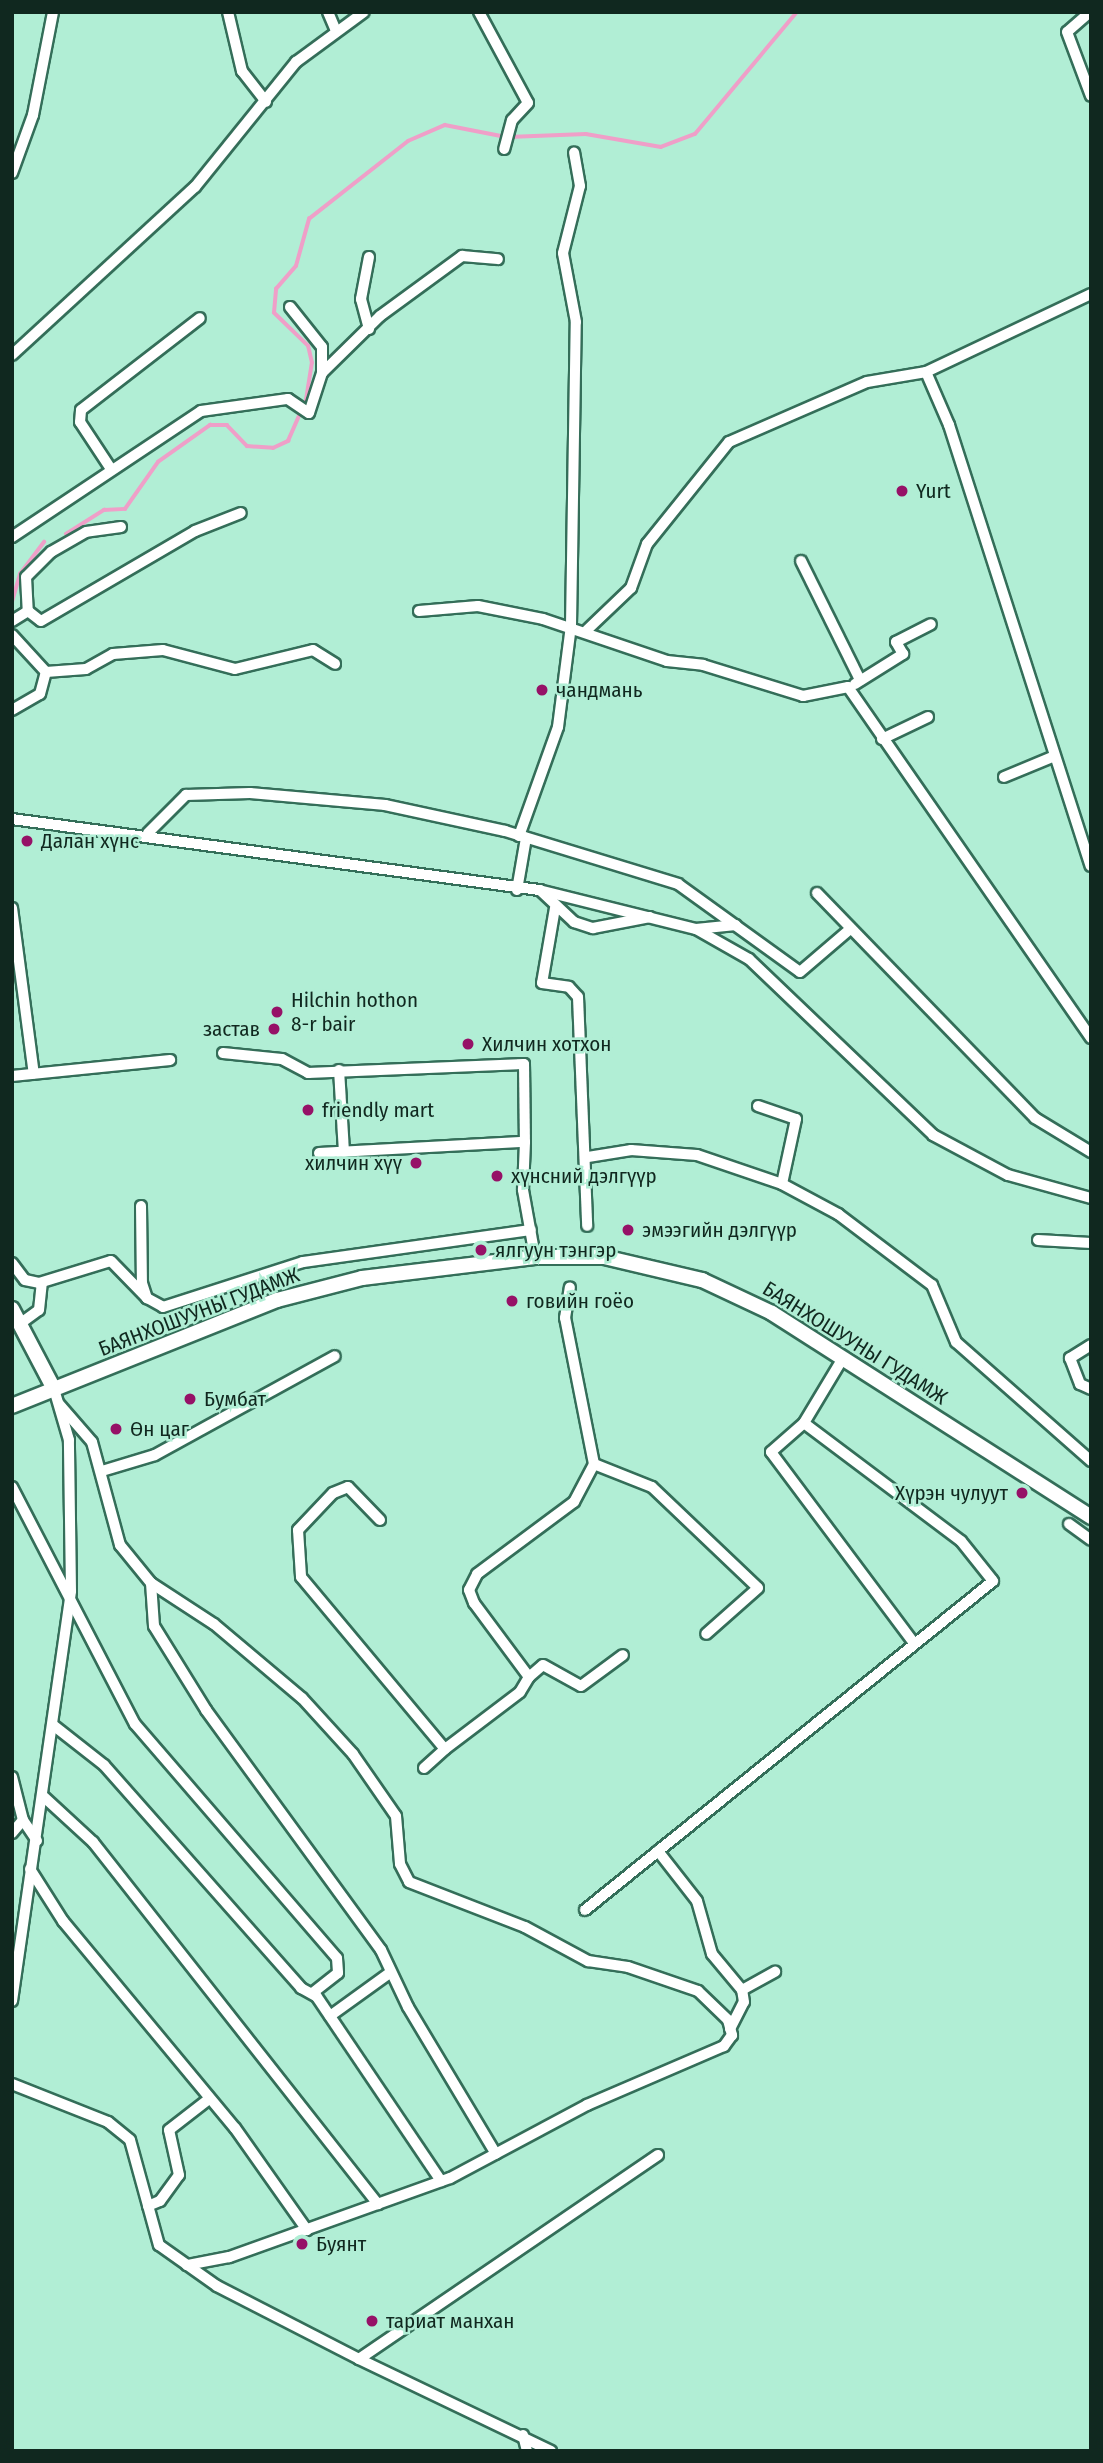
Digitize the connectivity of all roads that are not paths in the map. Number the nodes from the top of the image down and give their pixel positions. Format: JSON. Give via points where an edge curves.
{"nodes":[{"id":1,"x":53,"y":12,"type":"edge"},
{"id":2,"x":228,"y":12,"type":"edge"},
{"id":3,"x":328,"y":12,"type":"edge"},
{"id":4,"x":364,"y":12,"type":"edge"},
{"id":5,"x":479,"y":12,"type":"edge"},
{"id":6,"x":1090,"y":12,"type":"edge"},
{"id":7,"x":336,"y":31,"type":"junction"},
{"id":8,"x":1091,"y":96,"type":"edge"},
{"id":9,"x":266,"y":102,"type":"junction"},
{"id":10,"x":505,"y":147,"type":"dead end"},
{"id":11,"x":574,"y":153,"type":"dead end"},
{"id":12,"x":12,"y":173,"type":"edge"},
{"id":13,"x":369,"y":257,"type":"dead end"},
{"id":14,"x":498,"y":259,"type":"dead end"},
{"id":15,"x":1091,"y":294,"type":"edge"},
{"id":16,"x":290,"y":307,"type":"dead end"},
{"id":17,"x":200,"y":318,"type":"dead end"},
{"id":18,"x":369,"y":328,"type":"junction"},
{"id":19,"x":12,"y":355,"type":"edge"},
{"id":20,"x":926,"y":372,"type":"junction"},
{"id":21,"x":322,"y":373,"type":"junction"},
{"id":22,"x":111,"y":469,"type":"junction"},
{"id":23,"x":241,"y":513,"type":"dead end"},
{"id":24,"x":121,"y":527,"type":"dead end"},
{"id":25,"x":12,"y":537,"type":"edge"},
{"id":26,"x":801,"y":561,"type":"dead end"},
{"id":27,"x":27,"y":611,"type":"junction"},
{"id":28,"x":419,"y":611,"type":"dead end"},
{"id":29,"x":12,"y":621,"type":"edge"},
{"id":30,"x":931,"y":624,"type":"dead end"},
{"id":31,"x":571,"y":625,"type":"junction"},
{"id":32,"x":587,"y":630,"type":"junction"},
{"id":33,"x":12,"y":635,"type":"edge"},
{"id":34,"x":335,"y":664,"type":"dead end"},
{"id":35,"x":46,"y":672,"type":"junction"},
{"id":36,"x":860,"y":680,"type":"junction"},
{"id":37,"x":848,"y":687,"type":"junction"},
{"id":38,"x":12,"y":710,"type":"edge"},
{"id":39,"x":928,"y":717,"type":"dead end"},
{"id":40,"x":882,"y":738,"type":"junction"},
{"id":41,"x":1052,"y":757,"type":"junction"},
{"id":42,"x":1004,"y":777,"type":"dead end"},
{"id":43,"x":12,"y":819,"type":"edge"},
{"id":44,"x":148,"y":833,"type":"junction"},
{"id":45,"x":522,"y":837,"type":"junction"},
{"id":46,"x":1091,"y":866,"type":"edge"},
{"id":47,"x":517,"y":890,"type":"junction"},
{"id":48,"x":540,"y":890,"type":"junction"},
{"id":49,"x":817,"y":893,"type":"dead end"},
{"id":50,"x":12,"y":908,"type":"edge"},
{"id":51,"x":555,"y":908,"type":"junction"},
{"id":52,"x":654,"y":917,"type":"junction"},
{"id":53,"x":736,"y":925,"type":"junction"},
{"id":54,"x":695,"y":929,"type":"junction"},
{"id":55,"x":849,"y":930,"type":"junction"},
{"id":56,"x":1091,"y":1038,"type":"edge"},
{"id":57,"x":223,"y":1053,"type":"dead end"},
{"id":58,"x":170,"y":1060,"type":"dead end"},
{"id":59,"x":339,"y":1070,"type":"junction"},
{"id":60,"x":34,"y":1074,"type":"junction"},
{"id":61,"x":12,"y":1076,"type":"edge"},
{"id":62,"x":758,"y":1106,"type":"dead end"},
{"id":63,"x":525,"y":1142,"type":"junction"},
{"id":64,"x":344,"y":1152,"type":"junction"},
{"id":65,"x":1091,"y":1152,"type":"edge"},
{"id":66,"x":318,"y":1153,"type":"dead end"},
{"id":67,"x":588,"y":1157,"type":"junction"},
{"id":68,"x":782,"y":1184,"type":"junction"},
{"id":69,"x":1091,"y":1198,"type":"edge"},
{"id":70,"x":141,"y":1206,"type":"dead end"},
{"id":71,"x":587,"y":1226,"type":"dead end"},
{"id":72,"x":531,"y":1230,"type":"junction"},
{"id":73,"x":1038,"y":1240,"type":"dead end"},
{"id":74,"x":1091,"y":1243,"type":"edge"},
{"id":75,"x":535,"y":1257,"type":"junction"},
{"id":76,"x":12,"y":1263,"type":"edge"},
{"id":77,"x":41,"y":1283,"type":"junction"},
{"id":78,"x":570,"y":1287,"type":"dead end"},
{"id":79,"x":147,"y":1298,"type":"junction"},
{"id":80,"x":12,"y":1309,"type":"edge"},
{"id":81,"x":21,"y":1323,"type":"junction"},
{"id":82,"x":1091,"y":1345,"type":"edge"},
{"id":83,"x":335,"y":1356,"type":"dead end"},
{"id":84,"x":844,"y":1359,"type":"junction"},
{"id":85,"x":54,"y":1389,"type":"junction"},
{"id":86,"x":1091,"y":1389,"type":"edge"},
{"id":87,"x":59,"y":1404,"type":"junction"},
{"id":88,"x":12,"y":1406,"type":"edge"},
{"id":89,"x":804,"y":1423,"type":"junction"},
{"id":90,"x":1091,"y":1461,"type":"edge"},
{"id":91,"x":594,"y":1464,"type":"junction"},
{"id":92,"x":102,"y":1471,"type":"junction"},
{"id":93,"x":12,"y":1487,"type":"edge"},
{"id":94,"x":1091,"y":1517,"type":"edge"},
{"id":95,"x":380,"y":1520,"type":"dead end"},
{"id":96,"x":1069,"y":1524,"type":"dead end"},
{"id":97,"x":1091,"y":1540,"type":"edge"},
{"id":98,"x":151,"y":1583,"type":"junction"},
{"id":99,"x":71,"y":1591,"type":"junction"},
{"id":100,"x":706,"y":1634,"type":"dead end"},
{"id":101,"x":914,"y":1643,"type":"junction"},
{"id":102,"x":624,"y":1655,"type":"dead end"},
{"id":103,"x":529,"y":1677,"type":"junction"},
{"id":104,"x":53,"y":1725,"type":"junction"},
{"id":105,"x":445,"y":1749,"type":"junction"},
{"id":106,"x":424,"y":1768,"type":"dead end"},
{"id":107,"x":12,"y":1777,"type":"edge"},
{"id":108,"x":44,"y":1797,"type":"junction"},
{"id":109,"x":23,"y":1820,"type":"junction"},
{"id":110,"x":12,"y":1833,"type":"edge"},
{"id":111,"x":37,"y":1841,"type":"junction"},
{"id":112,"x":658,"y":1851,"type":"junction"},
{"id":113,"x":30,"y":1869,"type":"junction"},
{"id":114,"x":585,"y":1910,"type":"dead end"},
{"id":115,"x":391,"y":1972,"type":"junction"},
{"id":116,"x":775,"y":1972,"type":"dead end"},
{"id":117,"x":742,"y":1990,"type":"junction"},
{"id":118,"x":312,"y":1993,"type":"junction"},
{"id":119,"x":12,"y":2001,"type":"edge"},
{"id":120,"x":330,"y":2016,"type":"junction"},
{"id":121,"x":730,"y":2029,"type":"junction"},
{"id":122,"x":12,"y":2084,"type":"edge"},
{"id":123,"x":209,"y":2099,"type":"junction"},
{"id":124,"x":496,"y":2154,"type":"junction"},
{"id":125,"x":658,"y":2155,"type":"dead end"},
{"id":126,"x":441,"y":2182,"type":"junction"},
{"id":127,"x":378,"y":2204,"type":"junction"},
{"id":128,"x":148,"y":2206,"type":"junction"},
{"id":129,"x":307,"y":2230,"type":"junction"},
{"id":130,"x":187,"y":2266,"type":"junction"},
{"id":131,"x":359,"y":2359,"type":"junction"},
{"id":132,"x":523,"y":2435,"type":"junction"},
{"id":133,"x":527,"y":2451,"type":"edge"},
{"id":134,"x":551,"y":2451,"type":"edge"}],
"edges":[{"from":1,"to":12,"type":"street","via":[[33,116]]},
{"from":2,"to":9,"type":"street","via":[[242,71]]},
{"from":3,"to":7,"type":"street"},
{"from":4,"to":7,"type":"street"},
{"from":5,"to":10,"type":"street","via":[[528,103],[508,132]]},
{"from":6,"to":8,"type":"street","via":[[1067,32]]},
{"from":7,"to":9,"type":"street","via":[[296,62]]},
{"from":9,"to":19,"type":"street","via":[[195,187]]},
{"from":11,"to":31,"type":"street","via":[[580,186],[563,253],[576,323]]},
{"from":13,"to":18,"type":"street","via":[[361,299]]},
{"from":14,"to":18,"type":"street","via":[[462,256]]},
{"from":15,"to":20,"type":"street"},
{"from":16,"to":21,"type":"street","via":[[322,347]]},
{"from":17,"to":22,"type":"street","via":[[81,410],[80,422]]},
{"from":18,"to":21,"type":"street"},
{"from":20,"to":32,"type":"street","via":[[867,382],[729,442],[647,544],[631,588]]},
{"from":20,"to":41,"type":"street","via":[[949,425]]},
{"from":21,"to":22,"type":"street","via":[[309,413],[288,399],[201,411]]},
{"from":22,"to":25,"type":"street"},
{"from":23,"to":27,"type":"street","via":[[195,531],[41,621]]},
{"from":24,"to":27,"type":"street","via":[[86,532],[51,552],[26,577]]},
{"from":26,"to":36,"type":"street"},
{"from":27,"to":29,"type":"street"},
{"from":28,"to":31,"type":"street","via":[[478,606]]},
{"from":30,"to":36,"type":"street","via":[[896,642],[903,654]]},
{"from":31,"to":32,"type":"street"},
{"from":31,"to":45,"type":"street","via":[[558,727]]},
{"from":32,"to":37,"type":"street","via":[[667,661],[703,665],[803,696]]},
{"from":33,"to":35,"type":"street"},
{"from":34,"to":35,"type":"street","via":[[313,650],[235,669],[163,650],[113,654],[86,669]]},
{"from":35,"to":38,"type":"street","via":[[40,694]]},
{"from":36,"to":37,"type":"street"},
{"from":37,"to":40,"type":"street"},
{"from":39,"to":40,"type":"street"},
{"from":40,"to":56,"type":"street"},
{"from":41,"to":42,"type":"street"},
{"from":41,"to":46,"type":"street"},
{"from":43,"to":44,"type":"street"},
{"from":44,"to":45,"type":"street","via":[[186,795],[250,793],[385,805]]},
{"from":44,"to":47,"type":"street"},
{"from":45,"to":47,"type":"street"},
{"from":45,"to":53,"type":"street","via":[[678,884]]},
{"from":47,"to":48,"type":"street"},
{"from":48,"to":51,"type":"street"},
{"from":48,"to":52,"type":"street"},
{"from":49,"to":55,"type":"street"},
{"from":50,"to":60,"type":"street"},
{"from":51,"to":52,"type":"street","via":[[593,928]]},
{"from":51,"to":67,"type":"street","via":[[542,983],[569,987],[578,998]]},
{"from":52,"to":54,"type":"street"},
{"from":53,"to":54,"type":"street"},
{"from":53,"to":55,"type":"street","via":[[800,972]]},
{"from":54,"to":69,"type":"street","via":[[749,959],[933,1135],[1008,1175]]},
{"from":55,"to":65,"type":"street","via":[[1035,1118]]},
{"from":57,"to":59,"type":"street","via":[[282,1059],[308,1073]]},
{"from":58,"to":60,"type":"street"},
{"from":59,"to":63,"type":"street","via":[[524,1064]]},
{"from":59,"to":64,"type":"street"},
{"from":60,"to":61,"type":"street"},
{"from":62,"to":68,"type":"street","via":[[796,1119]]},
{"from":63,"to":64,"type":"street"},
{"from":63,"to":72,"type":"street"},
{"from":64,"to":66,"type":"street"},
{"from":67,"to":68,"type":"street","via":[[675,1150]]},
{"from":67,"to":71,"type":"street"},
{"from":68,"to":90,"type":"street","via":[[911,1265],[932,1285],[956,1342]]},
{"from":70,"to":79,"type":"street"},
{"from":72,"to":75,"type":"street"},
{"from":72,"to":79,"type":"street","via":[[303,1262],[163,1307]]},
{"from":73,"to":74,"type":"street"},
{"from":75,"to":84,"type":"main road","name":"БАЯНХОШУУНЫ ГУДАМЖ","via":[[634,1261],[702,1280],[772,1313]]},
{"from":75,"to":85,"type":"main road","name":"БАЯНХОШУУНЫ ГУДАМЖ","via":[[362,1278],[277,1300]]},
{"from":76,"to":77,"type":"street","via":[[25,1280]]},
{"from":77,"to":79,"type":"street","via":[[111,1261]]},
{"from":77,"to":81,"type":"street","via":[[39,1310]]},
{"from":78,"to":91,"type":"street","via":[[565,1318]]},
{"from":80,"to":81,"type":"main road"},
{"from":81,"to":85,"type":"main road"},
{"from":82,"to":86,"type":"street","via":[[1070,1358],[1080,1384]]},
{"from":83,"to":92,"type":"street","via":[[155,1455]]},
{"from":84,"to":89,"type":"street"},
{"from":84,"to":94,"type":"main road","name":"БАЯНХОШУУНЫ ГУДАМЖ"},
{"from":85,"to":87,"type":"street"},
{"from":85,"to":88,"type":"main road","name":"БАЯНХОШУУНЫ ГУДАМЖ"},
{"from":87,"to":92,"type":"street","via":[[83,1427]]},
{"from":87,"to":99,"type":"street","via":[[69,1440]]},
{"from":89,"to":101,"type":"street","via":[[771,1452]]},
{"from":89,"to":101,"type":"street","via":[[961,1541],[993,1581]]},
{"from":91,"to":100,"type":"street","via":[[652,1487],[758,1588]]},
{"from":91,"to":103,"type":"street","via":[[574,1502],[477,1574],[469,1590],[480,1614]]},
{"from":92,"to":98,"type":"street","via":[[120,1545]]},
{"from":93,"to":99,"type":"street","via":[[55,1576]]},
{"from":95,"to":105,"type":"street","via":[[348,1487],[333,1493],[298,1530],[301,1577]]},
{"from":96,"to":97,"type":"street"},
{"from":98,"to":115,"type":"street","via":[[150,1607],[160,1636]]},
{"from":98,"to":121,"type":"street","via":[[214,1623],[292,1689],[353,1754],[396,1816],[400,1864],[408,1882],[525,1927],[588,1961],[628,1967],[698,1991]]},
{"from":99,"to":104,"type":"street"},
{"from":99,"to":118,"type":"street","via":[[100,1665],[135,1724],[337,1958],[338,1973]]},
{"from":101,"to":112,"type":"street"},
{"from":102,"to":103,"type":"street","via":[[581,1686],[543,1665]]},
{"from":103,"to":105,"type":"street","via":[[520,1692]]},
{"from":104,"to":108,"type":"street"},
{"from":104,"to":118,"type":"street","via":[[104,1765]]},
{"from":105,"to":106,"type":"street"},
{"from":107,"to":109,"type":"street"},
{"from":108,"to":111,"type":"street"},
{"from":108,"to":127,"type":"street","via":[[93,1842]]},
{"from":109,"to":110,"type":"street"},
{"from":109,"to":111,"type":"street"},
{"from":111,"to":113,"type":"street"},
{"from":112,"to":114,"type":"street"},
{"from":112,"to":117,"type":"street","via":[[697,1901],[712,1954]]},
{"from":113,"to":119,"type":"street"},
{"from":113,"to":123,"type":"street","via":[[63,1921]]},
{"from":115,"to":120,"type":"street"},
{"from":115,"to":124,"type":"street"},
{"from":116,"to":117,"type":"street"},
{"from":117,"to":121,"type":"street","via":[[744,2001]]},
{"from":118,"to":120,"type":"street"},
{"from":120,"to":126,"type":"street"},
{"from":121,"to":124,"type":"street","via":[[724,2046],[587,2105]]},
{"from":122,"to":128,"type":"street","via":[[108,2122],[130,2140]]},
{"from":123,"to":128,"type":"street","via":[[169,2130],[179,2175],[160,2201]]},
{"from":123,"to":129,"type":"street"},
{"from":124,"to":126,"type":"street"},
{"from":125,"to":131,"type":"street"},
{"from":126,"to":127,"type":"street"},
{"from":127,"to":129,"type":"street"},
{"from":128,"to":130,"type":"street","via":[[159,2245]]},
{"from":129,"to":130,"type":"street"},
{"from":130,"to":131,"type":"street"},
{"from":131,"to":132,"type":"street"},
{"from":132,"to":133,"type":"street"},
{"from":132,"to":134,"type":"street"}]}
